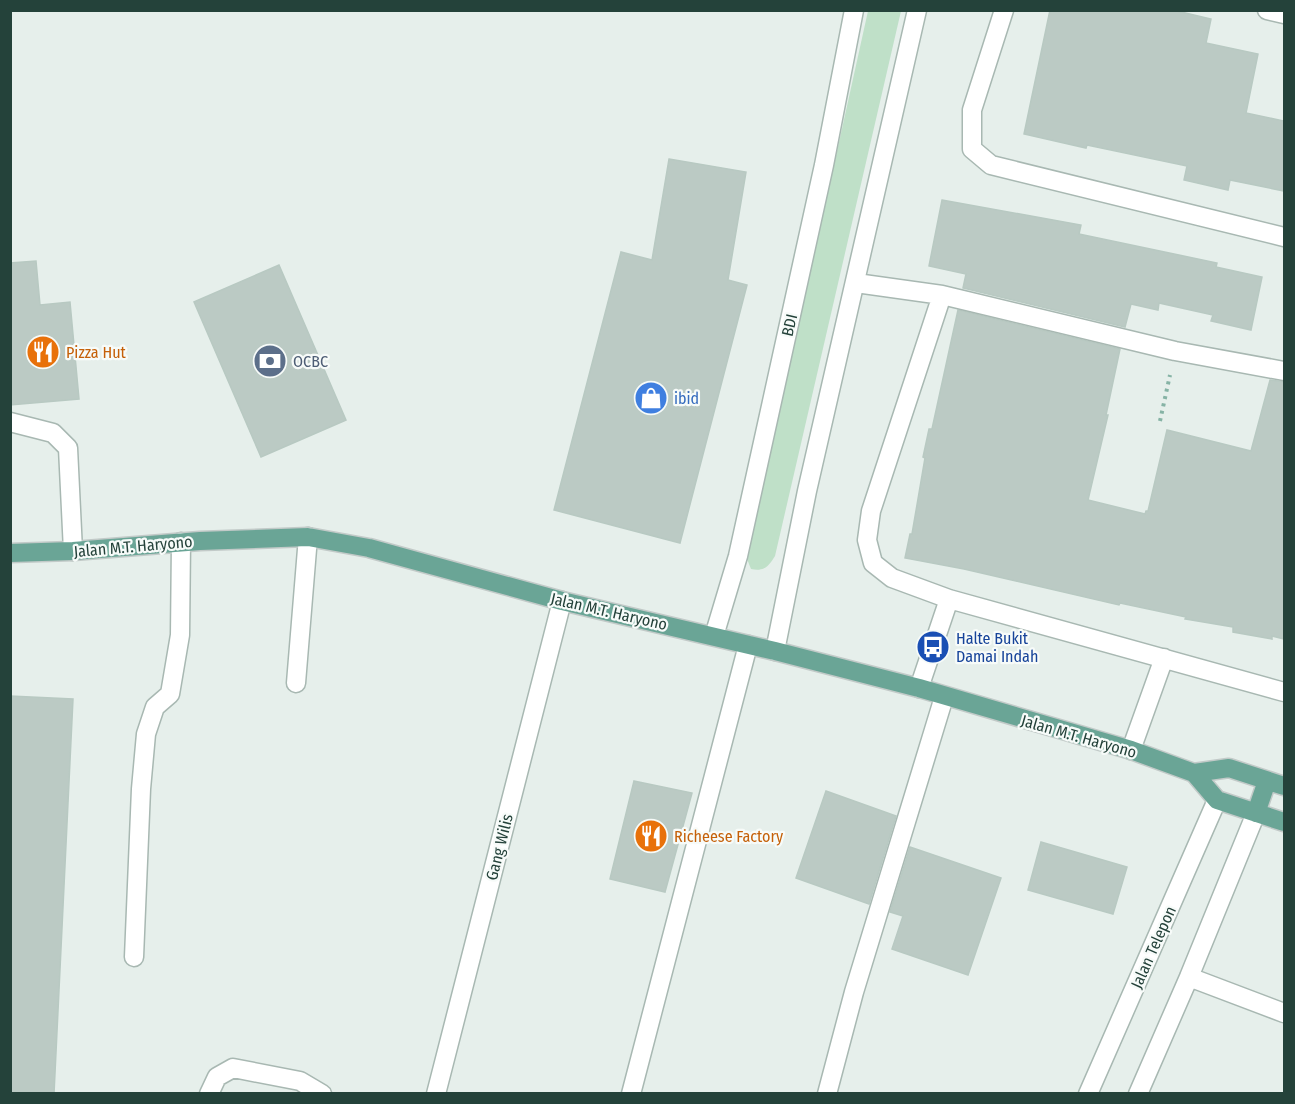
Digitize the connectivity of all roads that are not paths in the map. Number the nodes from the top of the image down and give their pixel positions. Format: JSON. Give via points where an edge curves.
{"nodes":[{"id":1,"x":854,"y":10,"type":"edge"},
{"id":2,"x":917,"y":10,"type":"edge"},
{"id":3,"x":1004,"y":10,"type":"edge"},
{"id":4,"x":1267,"y":10,"type":"edge"},
{"id":5,"x":1284,"y":14,"type":"edge"},
{"id":6,"x":1284,"y":237,"type":"edge"},
{"id":7,"x":856,"y":283,"type":"junction"},
{"id":8,"x":942,"y":295,"type":"junction"},
{"id":9,"x":1284,"y":371,"type":"edge"},
{"id":10,"x":10,"y":422,"type":"edge"},
{"id":11,"x":308,"y":537,"type":"junction"},
{"id":12,"x":181,"y":542,"type":"junction"},
{"id":13,"x":73,"y":551,"type":"junction"},
{"id":14,"x":11,"y":554,"type":"edge"},
{"id":15,"x":949,"y":599,"type":"junction"},
{"id":16,"x":562,"y":601,"type":"junction"},
{"id":17,"x":714,"y":636,"type":"junction"},
{"id":18,"x":748,"y":645,"type":"junction"},
{"id":19,"x":775,"y":651,"type":"junction"},
{"id":20,"x":1164,"y":658,"type":"junction"},
{"id":21,"x":296,"y":683,"type":"dead end"},
{"id":22,"x":919,"y":688,"type":"junction"},
{"id":23,"x":1284,"y":692,"type":"edge"},
{"id":24,"x":944,"y":696,"type":"junction"},
{"id":25,"x":1131,"y":750,"type":"junction"},
{"id":26,"x":1229,"y":768,"type":"junction"},
{"id":27,"x":1194,"y":773,"type":"junction"},
{"id":28,"x":1267,"y":781,"type":"junction"},
{"id":29,"x":1284,"y":786,"type":"edge"},
{"id":30,"x":1217,"y":800,"type":"junction"},
{"id":31,"x":1256,"y":813,"type":"junction"},
{"id":32,"x":1284,"y":822,"type":"edge"},
{"id":33,"x":134,"y":957,"type":"dead end"},
{"id":34,"x":1190,"y":977,"type":"junction"},
{"id":35,"x":1284,"y":1013,"type":"edge"},
{"id":36,"x":209,"y":1094,"type":"edge"},
{"id":37,"x":322,"y":1094,"type":"edge"},
{"id":38,"x":436,"y":1094,"type":"edge"},
{"id":39,"x":631,"y":1094,"type":"edge"},
{"id":40,"x":827,"y":1094,"type":"edge"},
{"id":41,"x":1088,"y":1094,"type":"edge"},
{"id":42,"x":1138,"y":1094,"type":"edge"}],
"edges":[{"from":1,"to":17,"type":"street","name":"BDI","via":[[738,555]]},
{"from":2,"to":7,"type":"street"},
{"from":3,"to":6,"type":"street","via":[[972,110],[972,149],[991,165]]},
{"from":4,"to":5,"type":"street"},
{"from":7,"to":8,"type":"street"},
{"from":7,"to":19,"type":"street","via":[[807,491]]},
{"from":8,"to":9,"type":"street","via":[[1174,351]]},
{"from":8,"to":15,"type":"street","via":[[871,511],[867,540],[873,563],[892,578]]},
{"from":10,"to":13,"type":"street","via":[[53,433],[68,448]]},
{"from":11,"to":12,"type":"main road","name":"Jalan M.T. Haryono"},
{"from":11,"to":16,"type":"main road","name":"Jalan M.T. Haryono","via":[[369,548]]},
{"from":11,"to":21,"type":"street"},
{"from":12,"to":13,"type":"main road","name":"Jalan M.T. Haryono"},
{"from":12,"to":33,"type":"street","via":[[180,635],[170,694],[155,707],[146,734]]},
{"from":13,"to":14,"type":"main road","name":"Jalan M.T. Haryono"},
{"from":15,"to":20,"type":"street"},
{"from":15,"to":22,"type":"street"},
{"from":16,"to":17,"type":"main road","name":"Jalan M.T. Haryono"},
{"from":16,"to":38,"type":"street","name":"Gang Wilis"},
{"from":17,"to":18,"type":"main road","name":"Jalan M.T. Haryono"},
{"from":18,"to":19,"type":"main road","name":"Jalan M.T. Haryono"},
{"from":18,"to":39,"type":"street"},
{"from":19,"to":22,"type":"main road","name":"Jalan M.T. Haryono"},
{"from":20,"to":23,"type":"street"},
{"from":20,"to":25,"type":"street"},
{"from":22,"to":24,"type":"main road","name":"Jalan M.T. Haryono"},
{"from":24,"to":25,"type":"main road","name":"Jalan M.T. Haryono"},
{"from":24,"to":40,"type":"street"},
{"from":25,"to":27,"type":"main road","name":"Jalan M.T. Haryono"},
{"from":26,"to":27,"type":"main road","name":"Jalan M.T. Haryono"},
{"from":26,"to":28,"type":"main road","name":"Jalan M.T. Haryono"},
{"from":26,"to":30,"type":"main road"},
{"from":27,"to":30,"type":"main road","name":"Jalan M.T. Haryono"},
{"from":28,"to":29,"type":"main road","name":"Jalan M.T. Haryono"},
{"from":28,"to":31,"type":"main road"},
{"from":30,"to":31,"type":"main road"},
{"from":30,"to":41,"type":"street","name":"Jalan Telepon"},
{"from":31,"to":32,"type":"main road"},
{"from":31,"to":34,"type":"street"},
{"from":34,"to":35,"type":"street"},
{"from":34,"to":42,"type":"street"},
{"from":36,"to":37,"type":"street","via":[[217,1077],[233,1068],[300,1081]]}]}
